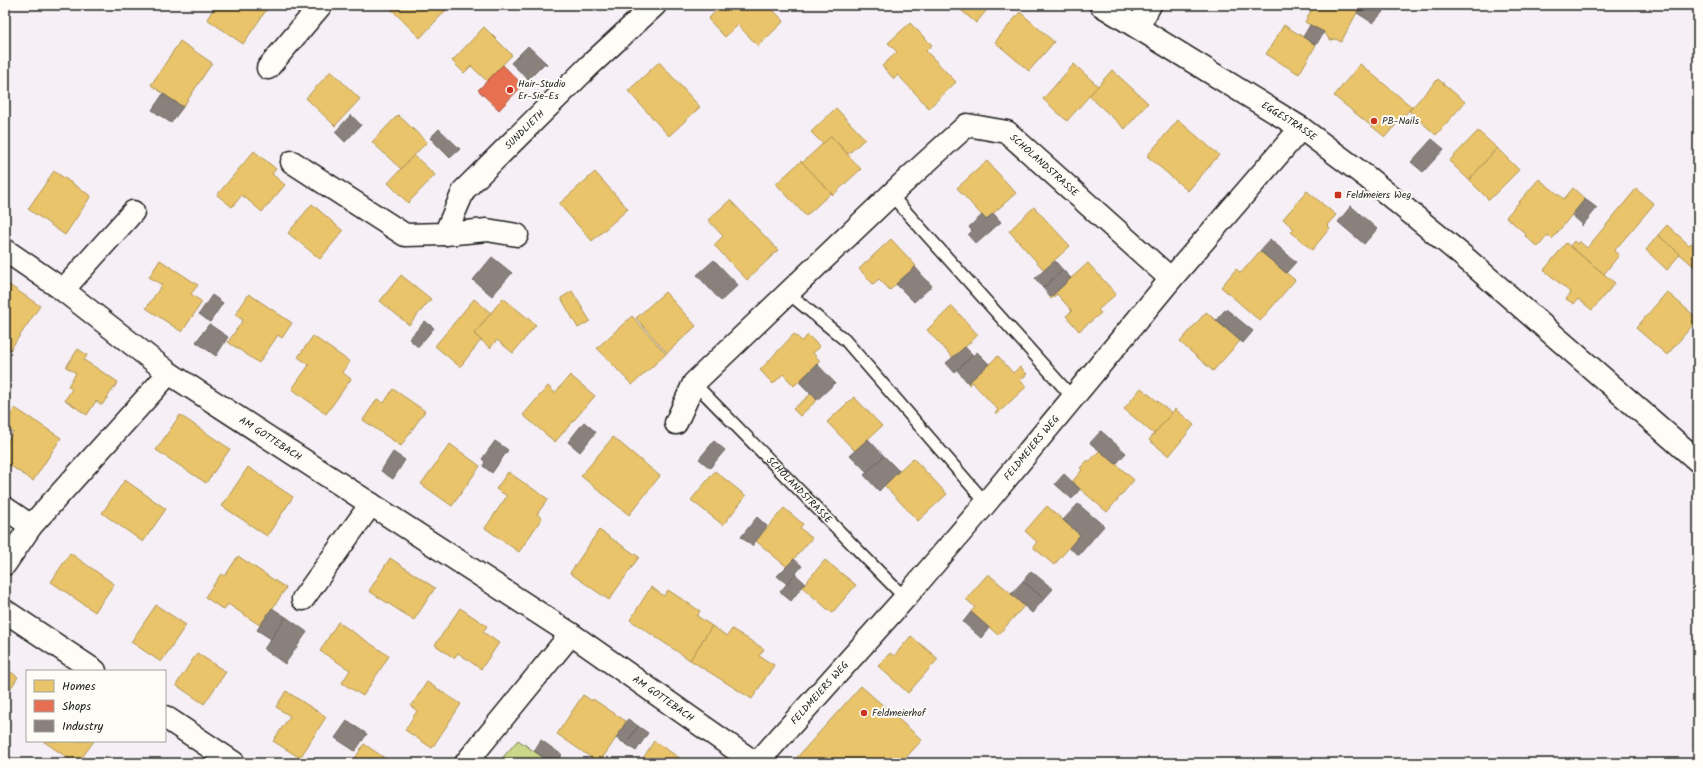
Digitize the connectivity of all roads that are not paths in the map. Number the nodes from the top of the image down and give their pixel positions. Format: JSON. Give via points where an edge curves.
{"nodes":[{"id":1,"x":321,"y":5,"type":"edge"},
{"id":2,"x":655,"y":5,"type":"edge"},
{"id":3,"x":1101,"y":5,"type":"edge"},
{"id":4,"x":1150,"y":5,"type":"edge"},
{"id":5,"x":1138,"y":27,"type":"junction"},
{"id":6,"x":268,"y":68,"type":"dead end"},
{"id":7,"x":1301,"y":128,"type":"junction"},
{"id":8,"x":292,"y":162,"type":"dead end"},
{"id":9,"x":891,"y":195,"type":"junction"},
{"id":10,"x":133,"y":212,"type":"dead end"},
{"id":11,"x":445,"y":234,"type":"junction"},
{"id":12,"x":517,"y":235,"type":"dead end"},
{"id":13,"x":5,"y":250,"type":"edge"},
{"id":14,"x":1170,"y":279,"type":"junction"},
{"id":15,"x":62,"y":290,"type":"junction"},
{"id":16,"x":788,"y":293,"type":"junction"},
{"id":17,"x":169,"y":374,"type":"junction"},
{"id":18,"x":694,"y":383,"type":"junction"},
{"id":19,"x":1073,"y":398,"type":"junction"},
{"id":20,"x":676,"y":423,"type":"dead end"},
{"id":21,"x":1698,"y":461,"type":"edge"},
{"id":22,"x":986,"y":503,"type":"junction"},
{"id":23,"x":371,"y":504,"type":"junction"},
{"id":24,"x":5,"y":508,"type":"edge"},
{"id":25,"x":31,"y":526,"type":"junction"},
{"id":26,"x":5,"y":564,"type":"edge"},
{"id":27,"x":904,"y":598,"type":"junction"},
{"id":28,"x":303,"y":599,"type":"dead end"},
{"id":29,"x":5,"y":611,"type":"edge"},
{"id":30,"x":571,"y":634,"type":"junction"},
{"id":31,"x":94,"y":670,"type":"edge"},
{"id":32,"x":166,"y":718,"type":"edge"},
{"id":33,"x":234,"y":763,"type":"edge"},
{"id":34,"x":466,"y":763,"type":"edge"},
{"id":35,"x":756,"y":763,"type":"edge"}],
"edges":[{"from":1,"to":6,"type":"street"},
{"from":2,"to":11,"type":"street","name":"SUNDLIETH","via":[[589,66],[464,190]]},
{"from":3,"to":5,"type":"street","name":"EGGESTRASSE"},
{"from":4,"to":5,"type":"street"},
{"from":5,"to":7,"type":"street","name":"EGGESTRASSE"},
{"from":7,"to":14,"type":"street","name":"FELDMEIERS WEG"},
{"from":7,"to":21,"type":"street","name":"EGGESTRASSE","via":[[1368,178],[1463,256]]},
{"from":8,"to":11,"type":"street","via":[[404,235]]},
{"from":9,"to":14,"type":"street","name":"SCHOLANDSTRASSE","via":[[967,125],[1007,132]]},
{"from":9,"to":16,"type":"street","name":"SCHOLANDSTRASSE"},
{"from":9,"to":19,"type":"lane"},
{"from":10,"to":15,"type":"street"},
{"from":11,"to":12,"type":"street","via":[[487,230]]},
{"from":13,"to":15,"type":"street","name":"AM GOTTEBACH"},
{"from":14,"to":19,"type":"street","name":"FELDMEIERS WEG"},
{"from":15,"to":17,"type":"street","name":"AM GOTTEBACH"},
{"from":16,"to":18,"type":"street","name":"SCHOLANDSTRASSE"},
{"from":16,"to":22,"type":"lane","via":[[845,340]]},
{"from":17,"to":23,"type":"street","name":"AM GOTTEBACH"},
{"from":17,"to":25,"type":"street"},
{"from":18,"to":20,"type":"street","name":"SCHOLANDSTRASSE"},
{"from":18,"to":27,"type":"lane","name":"SCHOLANDSTRASSE"},
{"from":19,"to":22,"type":"street","name":"FELDMEIERS WEG"},
{"from":22,"to":27,"type":"street","name":"FELDMEIERS WEG"},
{"from":23,"to":28,"type":"street"},
{"from":23,"to":30,"type":"street","name":"AM GOTTEBACH"},
{"from":24,"to":25,"type":"street"},
{"from":25,"to":26,"type":"street"},
{"from":27,"to":35,"type":"street","name":"FELDMEIERS WEG"},
{"from":29,"to":31,"type":"street"},
{"from":30,"to":34,"type":"street"},
{"from":30,"to":35,"type":"street","name":"AM GOTTEBACH"},
{"from":32,"to":33,"type":"street"}]}
